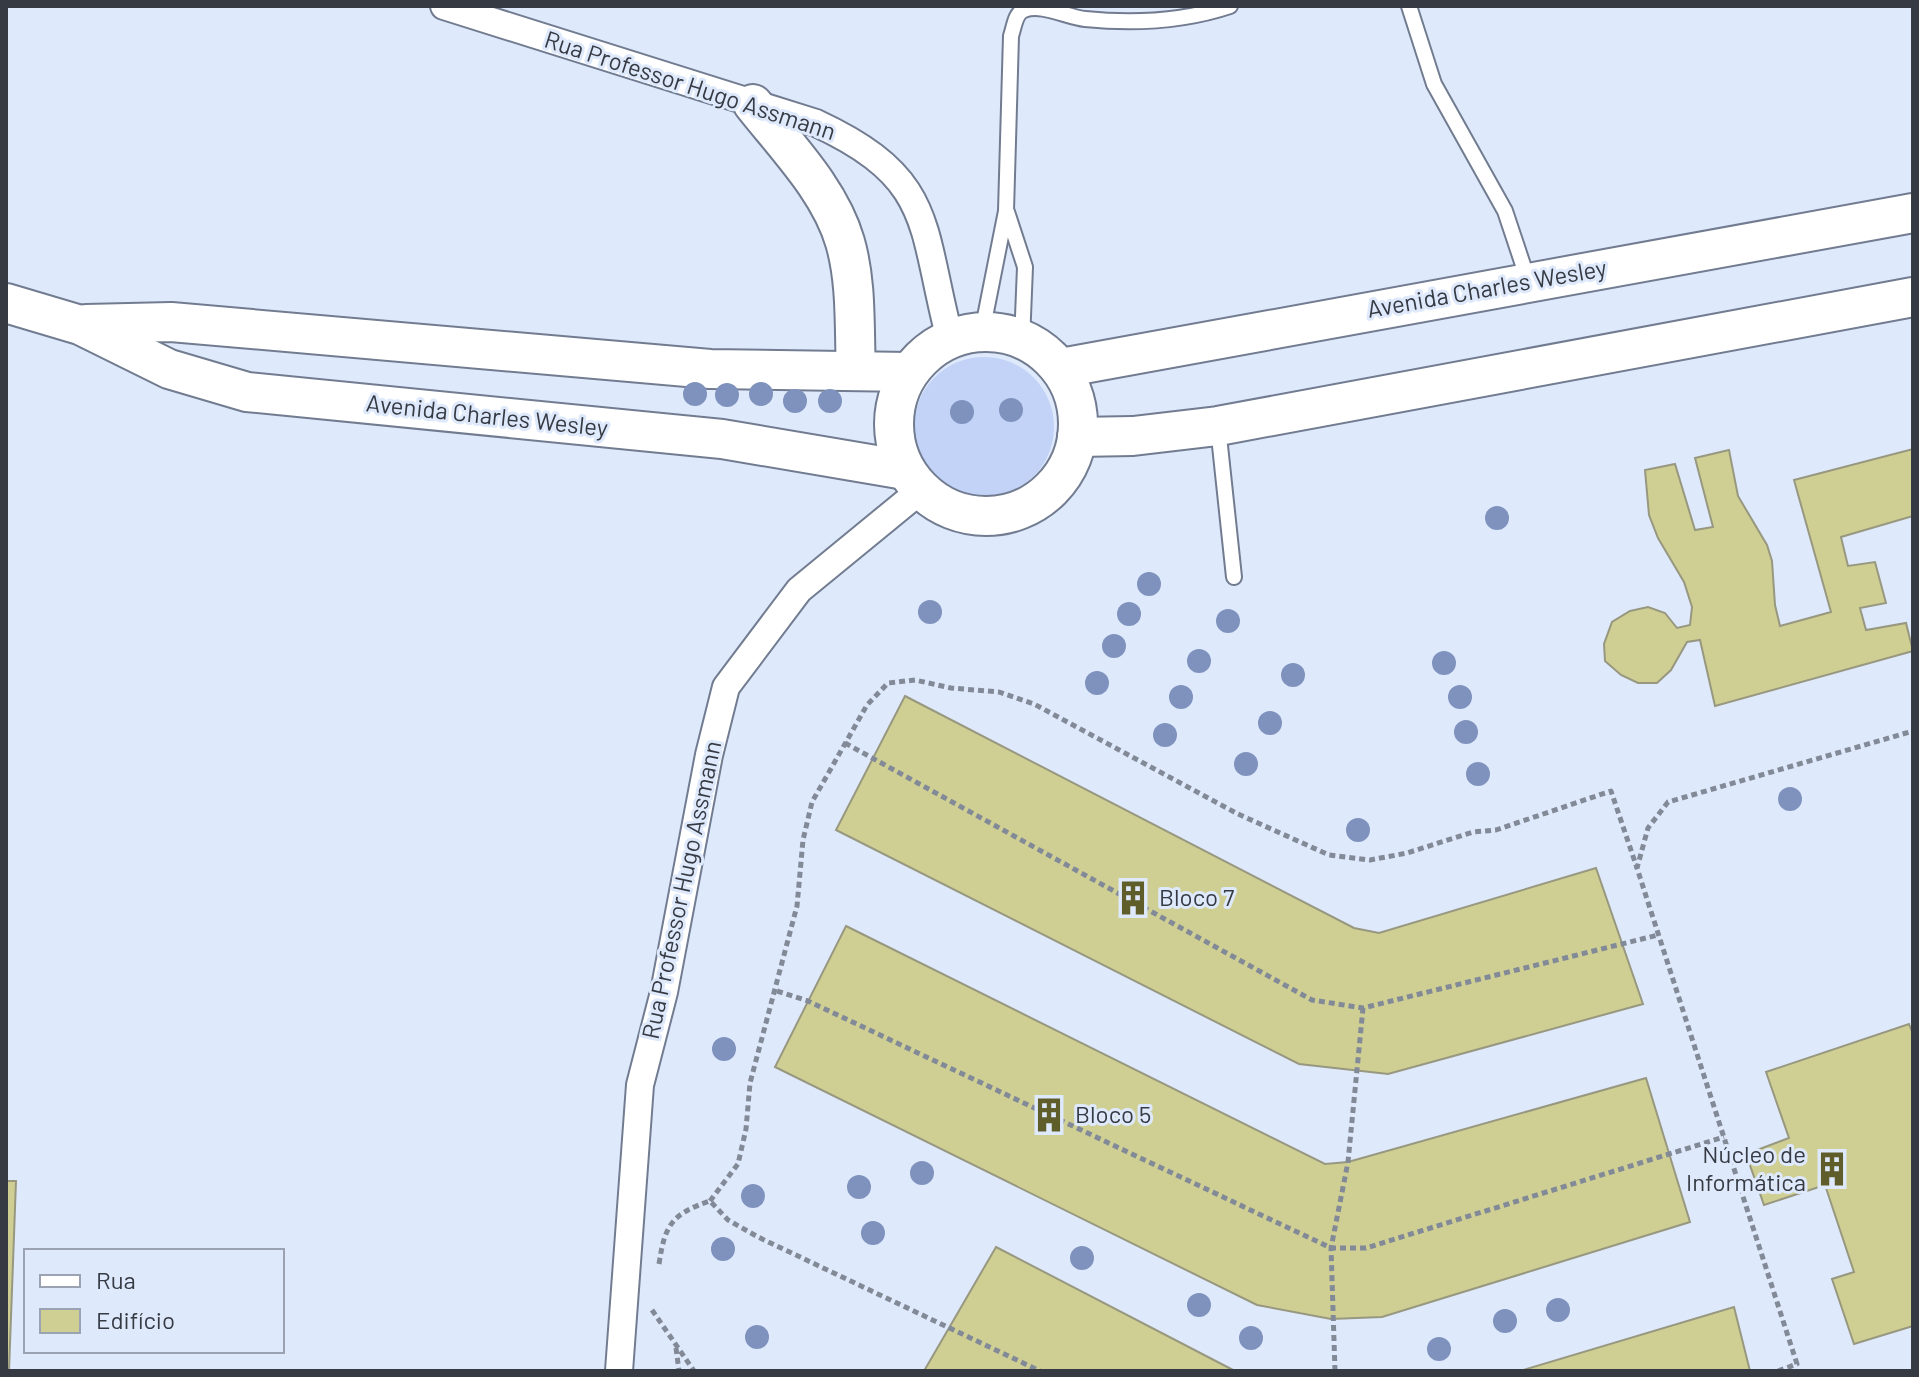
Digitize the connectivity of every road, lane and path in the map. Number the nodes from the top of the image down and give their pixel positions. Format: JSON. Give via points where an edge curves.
{"nodes":[{"id":1,"x":444,"y":6,"type":"edge"},
{"id":2,"x":1230,"y":6,"type":"edge"},
{"id":3,"x":1409,"y":6,"type":"edge"},
{"id":4,"x":753,"y":104,"type":"junction"},
{"id":5,"x":1006,"y":211,"type":"junction"},
{"id":6,"x":1913,"y":213,"type":"edge"},
{"id":7,"x":1528,"y":280,"type":"junction"},
{"id":8,"x":1913,"y":297,"type":"edge"},
{"id":9,"x":6,"y":303,"type":"edge"},
{"id":10,"x":80,"y":325,"type":"junction"},
{"id":11,"x":966,"y":335,"type":"junction"},
{"id":12,"x":1022,"y":341,"type":"junction"},
{"id":13,"x":1061,"y":368,"type":"junction"},
{"id":14,"x":856,"y":371,"type":"junction"},
{"id":15,"x":909,"y":372,"type":"junction"},
{"id":16,"x":1218,"y":426,"type":"junction"},
{"id":17,"x":1077,"y":437,"type":"junction"},
{"id":18,"x":913,"y":480,"type":"junction"},
{"id":19,"x":1234,"y":577,"type":"dead end"},
{"id":20,"x":1913,"y":731,"type":"edge"},
{"id":21,"x":845,"y":743,"type":"junction"},
{"id":22,"x":1637,"y":868,"type":"junction"},
{"id":23,"x":1658,"y":935,"type":"junction"},
{"id":24,"x":777,"y":991,"type":"junction"},
{"id":25,"x":1363,"y":1008,"type":"junction"},
{"id":26,"x":1724,"y":1137,"type":"junction"},
{"id":27,"x":710,"y":1201,"type":"junction"},
{"id":28,"x":1331,"y":1248,"type":"junction"},
{"id":29,"x":658,"y":1272,"type":"dead end"},
{"id":30,"x":654,"y":1298,"type":"dead end"},
{"id":31,"x":676,"y":1345,"type":"junction"},
{"id":32,"x":619,"y":1371,"type":"edge"},
{"id":33,"x":679,"y":1371,"type":"edge"},
{"id":34,"x":694,"y":1371,"type":"edge"},
{"id":35,"x":1040,"y":1371,"type":"edge"},
{"id":36,"x":1335,"y":1371,"type":"edge"},
{"id":37,"x":1778,"y":1371,"type":"edge"}],
"edges":[{"from":1,"to":4,"type":"street","name":"Rua Professor Hugo Assmann"},
{"from":2,"to":5,"type":"lane","via":[[1192,19],[1136,22],[1021,11],[1011,36]]},
{"from":3,"to":7,"type":"lane","via":[[1434,84],[1505,211]]},
{"from":4,"to":11,"type":"street","name":"Rua Professor Hugo Assmann","via":[[816,123],[855,141],[888,165],[916,204]]},
{"from":4,"to":14,"type":"street","via":[[813,179],[845,241]]},
{"from":5,"to":11,"type":"lane"},
{"from":5,"to":12,"type":"lane","via":[[1025,267]]},
{"from":6,"to":7,"type":"street","name":"Avenida Charles Wesley"},
{"from":7,"to":13,"type":"street","name":"Avenida Charles Wesley"},
{"from":8,"to":16,"type":"street"},
{"from":9,"to":10,"type":"street","name":"Avenida Charles Wesley"},
{"from":10,"to":14,"type":"street","name":"Avenida Charles Wesley","via":[[171,322],[710,369]]},
{"from":10,"to":18,"type":"street","name":"Avenida Charles Wesley","via":[[169,369],[247,392],[722,439]]},
{"from":11,"to":12,"type":"street","via":[[1003,334]]},
{"from":11,"to":15,"type":"street","via":[[932,349]]},
{"from":12,"to":13,"type":"street"},
{"from":13,"to":17,"type":"street","via":[[1077,408]]},
{"from":14,"to":15,"type":"street","name":"Avenida Charles Wesley"},
{"from":15,"to":18,"type":"street","via":[[897,395],[893,420],[896,446]]},
{"from":16,"to":17,"type":"street"},
{"from":16,"to":19,"type":"lane"},
{"from":17,"to":18,"type":"street","via":[[1053,488],[1030,505],[1002,515],[973,516],[945,507]]},
{"from":18,"to":32,"type":"street","name":"Rua Professor Hugo Assmann","via":[[799,590],[726,687],[640,1085]]},
{"from":20,"to":22,"type":"path","via":[[1668,802],[1648,828]]},
{"from":21,"to":22,"type":"path","via":[[867,705],[888,683],[915,680],[999,692],[1034,704],[1238,814],[1329,855],[1370,860],[1407,853],[1611,791]]},
{"from":21,"to":24,"type":"path","via":[[812,802],[797,906]]},
{"from":21,"to":25,"type":"path","via":[[1312,1000]]},
{"from":22,"to":23,"type":"path"},
{"from":23,"to":25,"type":"path"},
{"from":23,"to":26,"type":"path"},
{"from":24,"to":27,"type":"path","via":[[750,1083],[738,1164]]},
{"from":24,"to":28,"type":"path"},
{"from":25,"to":28,"type":"path","via":[[1348,1162]]},
{"from":26,"to":28,"type":"path","via":[[1366,1248]]},
{"from":26,"to":37,"type":"path","via":[[1797,1364]]},
{"from":27,"to":29,"type":"path","via":[[683,1210],[669,1223]]},
{"from":27,"to":35,"type":"path","via":[[728,1220],[758,1237]]},
{"from":28,"to":36,"type":"path"},
{"from":30,"to":31,"type":"path","via":[[652,1310]]},
{"from":31,"to":33,"type":"path"},
{"from":31,"to":34,"type":"path"}]}
